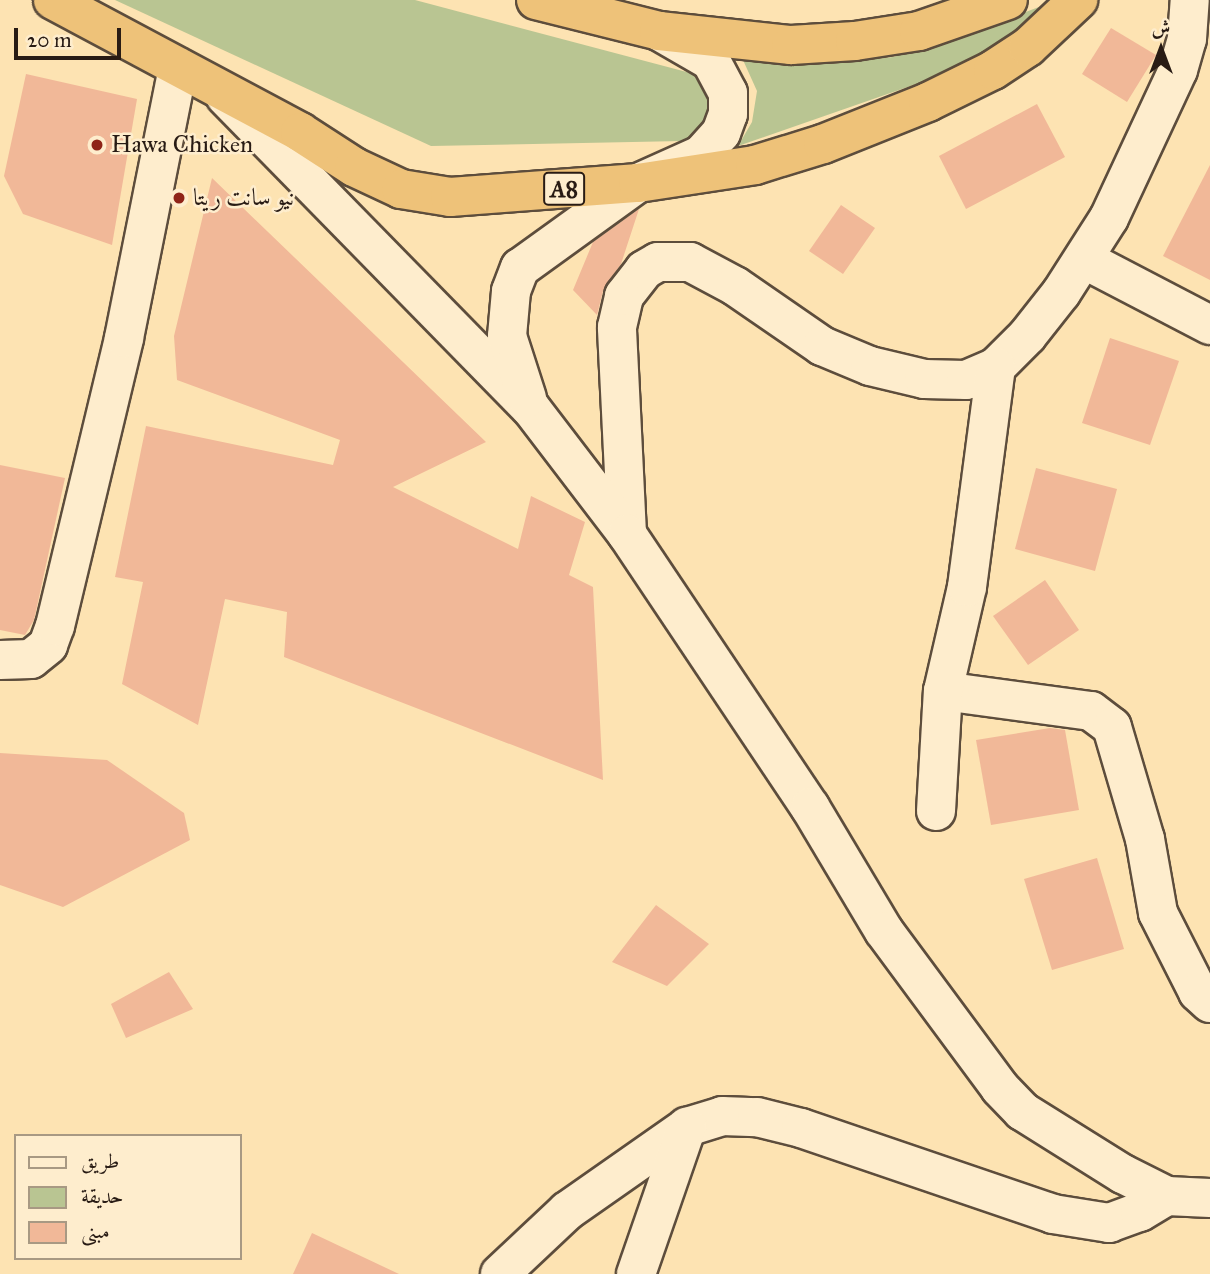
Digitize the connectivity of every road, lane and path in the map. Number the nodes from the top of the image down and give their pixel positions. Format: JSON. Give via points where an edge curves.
{"nodes":[{"id":1,"x":53,"y":0,"type":"edge"},
{"id":2,"x":536,"y":0,"type":"edge"},
{"id":3,"x":1008,"y":0,"type":"edge"},
{"id":4,"x":1078,"y":0,"type":"edge"},
{"id":5,"x":1190,"y":0,"type":"edge"},
{"id":6,"x":659,"y":31,"type":"junction"},
{"id":7,"x":178,"y":67,"type":"junction"},
{"id":8,"x":216,"y":87,"type":"junction"},
{"id":9,"x":638,"y":183,"type":"junction"},
{"id":10,"x":1084,"y":260,"type":"junction"},
{"id":11,"x":1210,"y":325,"type":"edge"},
{"id":12,"x":996,"y":367,"type":"junction"},
{"id":13,"x":530,"y":407,"type":"junction"},
{"id":14,"x":627,"y":534,"type":"junction"},
{"id":15,"x":0,"y":660,"type":"edge"},
{"id":16,"x":943,"y":691,"type":"junction"},
{"id":17,"x":936,"y":811,"type":"dead end"},
{"id":18,"x":1210,"y":1003,"type":"edge"},
{"id":19,"x":687,"y":1127,"type":"junction"},
{"id":20,"x":1167,"y":1196,"type":"junction"},
{"id":21,"x":1210,"y":1198,"type":"edge"},
{"id":22,"x":500,"y":1274,"type":"edge"},
{"id":23,"x":636,"y":1274,"type":"edge"}],
"edges":[{"from":1,"to":7,"type":"highway","number":"A8"},
{"from":2,"to":6,"type":"highway"},
{"from":3,"to":6,"type":"highway","via":[[919,31],[823,44],[725,40]]},
{"from":4,"to":9,"type":"highway","number":"A8","via":[[1028,47],[993,70],[857,132],[755,165]]},
{"from":5,"to":10,"type":"street","via":[[1187,40],[1178,70],[1130,176]]},
{"from":6,"to":9,"type":"street","via":[[711,61],[728,93],[728,114],[721,133],[701,155]]},
{"from":7,"to":8,"type":"highway","number":"A8"},
{"from":7,"to":15,"type":"street","via":[[124,338],[55,626],[48,645],[31,659]]},
{"from":8,"to":9,"type":"highway","number":"A8","via":[[354,167],[401,188],[450,197]]},
{"from":8,"to":13,"type":"street"},
{"from":9,"to":13,"type":"street","via":[[520,268],[511,291],[507,336]]},
{"from":10,"to":11,"type":"street"},
{"from":10,"to":12,"type":"street","via":[[1027,336]]},
{"from":12,"to":14,"type":"street","via":[[966,380],[924,379],[870,366],[822,346],[711,271],[690,262],[658,262],[644,270],[624,296],[617,327]]},
{"from":12,"to":16,"type":"street","via":[[967,587]]},
{"from":13,"to":14,"type":"street"},
{"from":14,"to":20,"type":"street","via":[[810,807],[884,931],[1000,1088],[1022,1111],[1077,1147]]},
{"from":16,"to":17,"type":"street"},
{"from":16,"to":18,"type":"street","via":[[1091,711],[1112,727],[1145,839],[1158,913],[1198,992]]},
{"from":19,"to":20,"type":"street","via":[[722,1116],[757,1116],[1002,1199],[1109,1223]]},
{"from":19,"to":22,"type":"street","via":[[568,1211]]},
{"from":19,"to":23,"type":"street"},
{"from":20,"to":21,"type":"street"}]}
